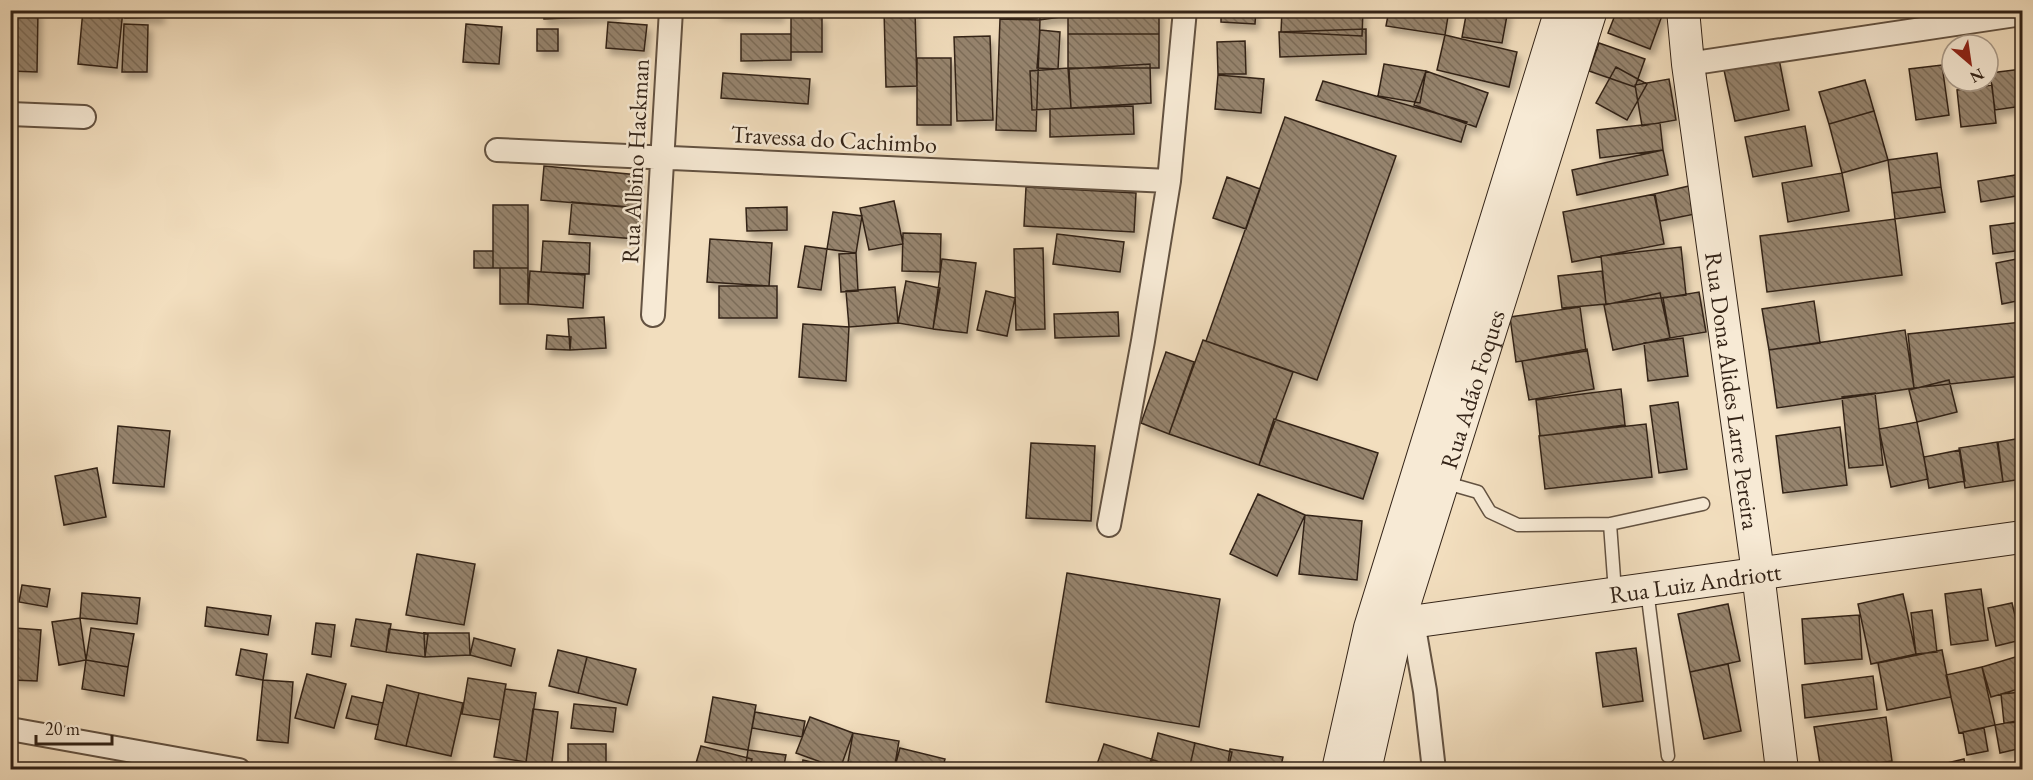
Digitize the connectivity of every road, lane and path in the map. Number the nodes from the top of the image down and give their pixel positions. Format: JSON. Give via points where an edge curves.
{"nodes":[{"id":1,"x":671,"y":10,"type":"edge"},
{"id":2,"x":1185,"y":10,"type":"edge"},
{"id":3,"x":1561,"y":10,"type":"edge"},
{"id":4,"x":1591,"y":10,"type":"edge"},
{"id":5,"x":1683,"y":10,"type":"edge"},
{"id":6,"x":2022,"y":14,"type":"edge"},
{"id":7,"x":1688,"y":64,"type":"junction"},
{"id":8,"x":10,"y":114,"type":"edge"},
{"id":9,"x":84,"y":117,"type":"dead end"},
{"id":10,"x":496,"y":150,"type":"dead end"},
{"id":11,"x":662,"y":158,"type":"junction"},
{"id":12,"x":1168,"y":181,"type":"junction"},
{"id":13,"x":653,"y":315,"type":"dead end"},
{"id":14,"x":1443,"y":482,"type":"junction"},
{"id":15,"x":1703,"y":504,"type":"dead end"},
{"id":16,"x":1610,"y":524,"type":"junction"},
{"id":17,"x":1109,"y":525,"type":"dead end"},
{"id":18,"x":2022,"y":537,"type":"edge"},
{"id":19,"x":1758,"y":573,"type":"junction"},
{"id":20,"x":1647,"y":589,"type":"junction"},
{"id":21,"x":1615,"y":593,"type":"junction"},
{"id":22,"x":1394,"y":625,"type":"junction"},
{"id":23,"x":10,"y":729,"type":"edge"},
{"id":24,"x":1668,"y":756,"type":"dead end"},
{"id":25,"x":149,"y":761,"type":"edge"},
{"id":26,"x":239,"y":770,"type":"edge"},
{"id":27,"x":1338,"y":770,"type":"edge"},
{"id":28,"x":1365,"y":770,"type":"edge"},
{"id":29,"x":1434,"y":770,"type":"edge"},
{"id":30,"x":1782,"y":770,"type":"edge"}],
"edges":[{"from":1,"to":11,"type":"street","name":"Rua Albino Hackman"},
{"from":2,"to":12,"type":"street"},
{"from":3,"to":22,"type":"main road","name":"Rua Adão Foques"},
{"from":4,"to":14,"type":"main road","name":"Rua Adão Foques"},
{"from":5,"to":7,"type":"main road","name":"Rua Dona Alides Larre Pereira"},
{"from":6,"to":7,"type":"street"},
{"from":7,"to":19,"type":"main road","name":"Rua Dona Alides Larre Pereira"},
{"from":8,"to":9,"type":"street"},
{"from":10,"to":11,"type":"street","name":"Travessa do Cachimbo"},
{"from":11,"to":12,"type":"street","name":"Travessa do Cachimbo"},
{"from":11,"to":13,"type":"street","name":"Rua Albino Hackman"},
{"from":12,"to":17,"type":"street"},
{"from":14,"to":16,"type":"lane","via":[[1478,492],[1490,512],[1518,525]]},
{"from":14,"to":22,"type":"main road","name":"Rua Adão Foques"},
{"from":15,"to":16,"type":"lane"},
{"from":16,"to":21,"type":"lane"},
{"from":18,"to":19,"type":"main road","name":"Rua Luiz Andriott"},
{"from":19,"to":20,"type":"main road","name":"Rua Luiz Andriott"},
{"from":19,"to":30,"type":"main road","name":"Rua Dona Alides Larre Pereira"},
{"from":20,"to":21,"type":"main road","name":"Rua Luiz Andriott"},
{"from":20,"to":24,"type":"lane"},
{"from":21,"to":22,"type":"main road","name":"Rua Luiz Andriott"},
{"from":22,"to":27,"type":"main road","name":"Rua Adão Foques"},
{"from":22,"to":28,"type":"main road","name":"Rua Adão Foques"},
{"from":22,"to":29,"type":"street","via":[[1425,691]]},
{"from":23,"to":25,"type":"street"},
{"from":25,"to":26,"type":"street"}]}
